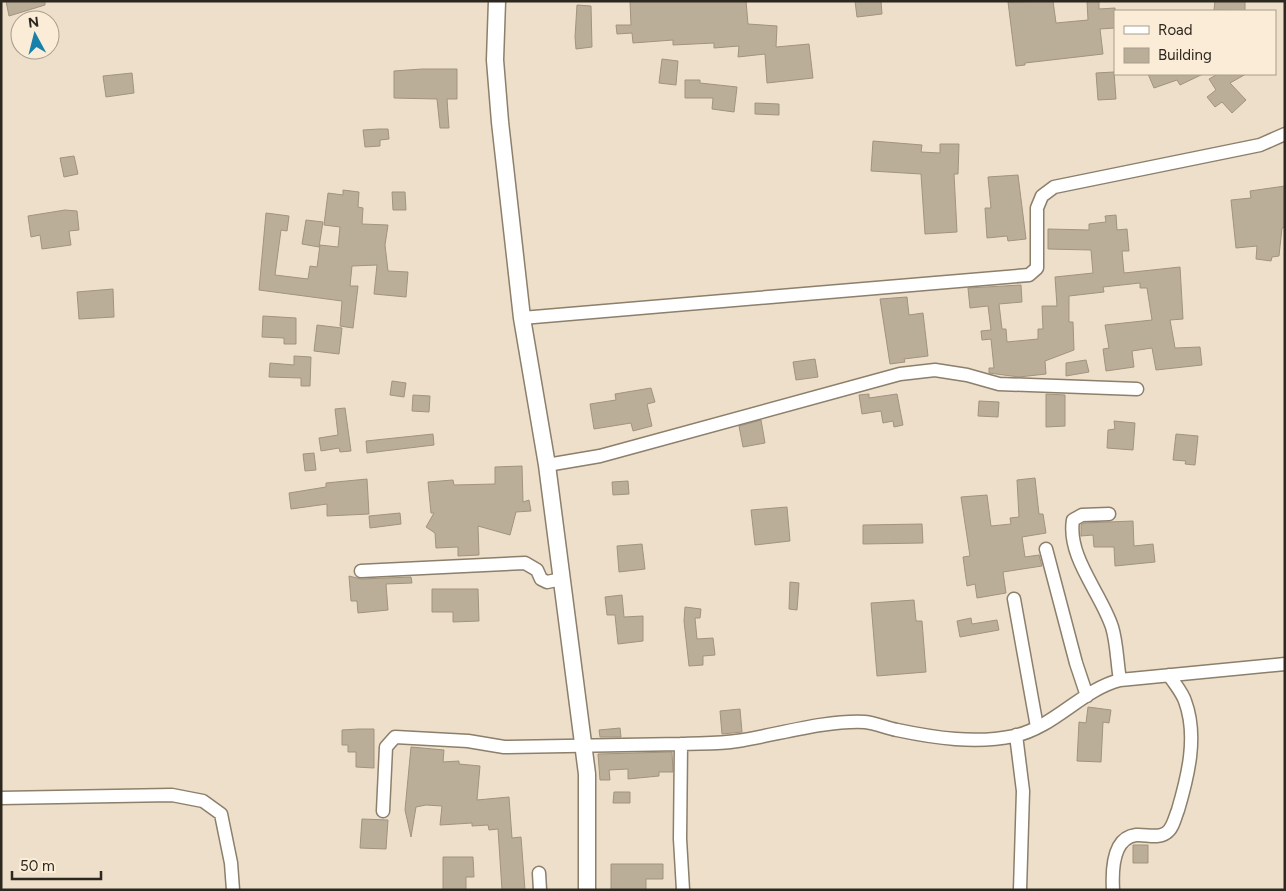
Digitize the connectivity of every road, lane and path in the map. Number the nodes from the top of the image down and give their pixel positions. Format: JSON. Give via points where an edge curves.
{"nodes":[{"id":1,"x":497,"y":1,"type":"edge"},
{"id":2,"x":1285,"y":134,"type":"edge"},
{"id":3,"x":522,"y":318,"type":"junction"},
{"id":4,"x":1137,"y":389,"type":"dead end"},
{"id":5,"x":548,"y":465,"type":"junction"},
{"id":6,"x":1109,"y":514,"type":"dead end"},
{"id":7,"x":1046,"y":549,"type":"dead end"},
{"id":8,"x":361,"y":571,"type":"dead end"},
{"id":9,"x":562,"y":579,"type":"junction"},
{"id":10,"x":1014,"y":598,"type":"dead end"},
{"id":11,"x":1285,"y":664,"type":"edge"},
{"id":12,"x":1170,"y":675,"type":"junction"},
{"id":13,"x":1120,"y":680,"type":"junction"},
{"id":14,"x":1087,"y":696,"type":"junction"},
{"id":15,"x":1036,"y":727,"type":"junction"},
{"id":16,"x":1016,"y":735,"type":"junction"},
{"id":17,"x":681,"y":744,"type":"junction"},
{"id":18,"x":583,"y":748,"type":"junction"},
{"id":19,"x":1,"y":798,"type":"edge"},
{"id":20,"x":383,"y":811,"type":"dead end"},
{"id":21,"x":539,"y":872,"type":"dead end"},
{"id":22,"x":233,"y":890,"type":"edge"},
{"id":23,"x":540,"y":890,"type":"edge"},
{"id":24,"x":588,"y":890,"type":"edge"},
{"id":25,"x":683,"y":890,"type":"edge"},
{"id":26,"x":1020,"y":890,"type":"edge"},
{"id":27,"x":1113,"y":890,"type":"edge"}],
"edges":[{"from":1,"to":3,"type":"main road","via":[[497,78]]},
{"from":2,"to":3,"type":"street","via":[[1260,145],[1054,187],[1042,196],[1038,208],[1037,268],[1029,275]]},
{"from":3,"to":5,"type":"main road"},
{"from":4,"to":5,"type":"street","via":[[999,384],[935,370],[900,374],[600,456]]},
{"from":5,"to":9,"type":"main road"},
{"from":6,"to":13,"type":"street","via":[[1082,515],[1073,520],[1071,531],[1079,557],[1112,628]]},
{"from":7,"to":14,"type":"street"},
{"from":8,"to":9,"type":"street","via":[[525,563],[537,570],[547,582]]},
{"from":9,"to":18,"type":"main road"},
{"from":10,"to":15,"type":"street"},
{"from":11,"to":12,"type":"street"},
{"from":12,"to":13,"type":"street"},
{"from":12,"to":27,"type":"street","via":[[1185,701],[1191,734],[1188,777],[1167,833],[1134,835],[1124,842],[1114,857]]},
{"from":13,"to":14,"type":"street","via":[[1107,683]]},
{"from":14,"to":15,"type":"street","via":[[1052,721]]},
{"from":15,"to":16,"type":"street"},
{"from":16,"to":17,"type":"street","via":[[986,740],[943,738],[865,722],[736,741]]},
{"from":16,"to":26,"type":"street","via":[[1023,791]]},
{"from":17,"to":18,"type":"street"},
{"from":17,"to":25,"type":"street"},
{"from":18,"to":20,"type":"street","via":[[504,747],[468,741],[395,737],[386,747]]},
{"from":18,"to":24,"type":"main road"},
{"from":19,"to":22,"type":"street","via":[[139,794],[172,795],[203,801],[221,814]]},
{"from":21,"to":23,"type":"street"}]}
